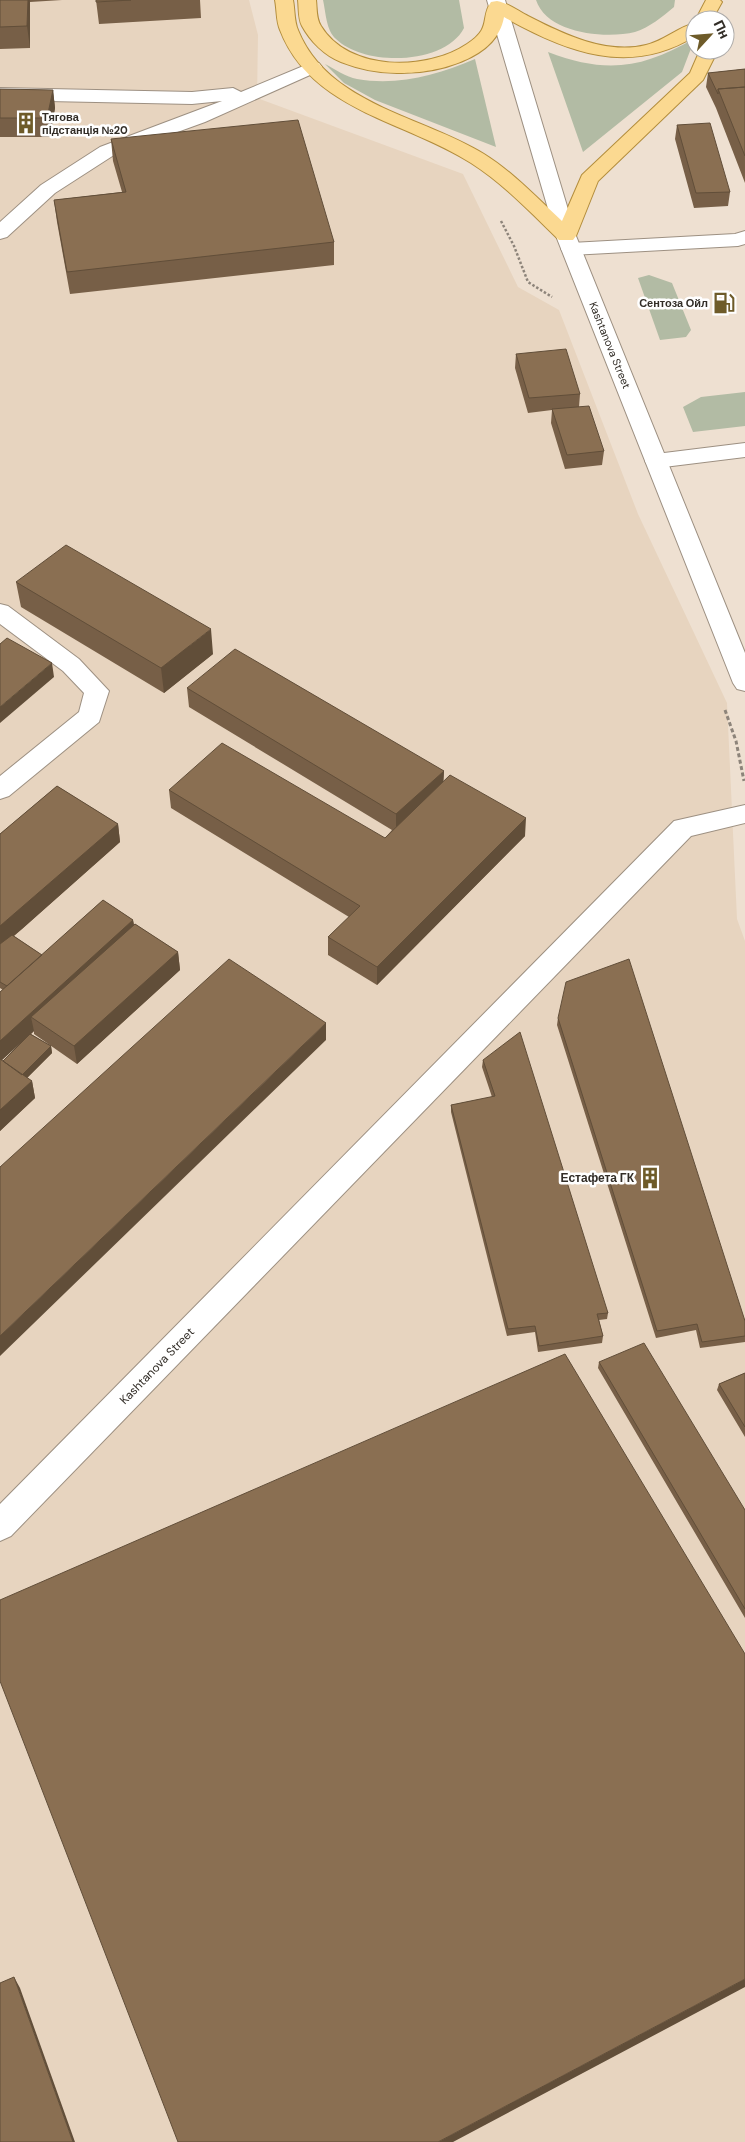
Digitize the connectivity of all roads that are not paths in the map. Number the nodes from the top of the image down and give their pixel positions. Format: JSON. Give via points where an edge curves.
{"nodes":[{"id":1,"x":284,"y":0,"type":"edge"},
{"id":2,"x":307,"y":0,"type":"edge"},
{"id":3,"x":496,"y":3,"type":"edge"},
{"id":4,"x":685,"y":36,"type":"edge"},
{"id":5,"x":705,"y":60,"type":"edge"},
{"id":6,"x":314,"y":67,"type":"junction"},
{"id":7,"x":285,"y":79,"type":"junction"},
{"id":8,"x":0,"y":94,"type":"edge"},
{"id":9,"x":0,"y":234,"type":"edge"},
{"id":10,"x":745,"y":237,"type":"edge"},
{"id":11,"x":568,"y":242,"type":"junction"},
{"id":12,"x":745,"y":450,"type":"edge"},
{"id":13,"x":656,"y":461,"type":"junction"},
{"id":14,"x":0,"y":612,"type":"edge"},
{"id":15,"x":745,"y":683,"type":"edge"},
{"id":16,"x":0,"y":790,"type":"edge"},
{"id":17,"x":745,"y":814,"type":"edge"},
{"id":18,"x":0,"y":1526,"type":"edge"}],
"edges":[{"from":1,"to":6,"type":"main road","via":[[289,29],[302,56]]},
{"from":2,"to":3,"type":"main road","via":[[311,26],[339,55],[373,66],[399,68],[437,64],[470,51],[492,31]]},
{"from":3,"to":4,"type":"main road","via":[[532,26],[591,50],[622,53],[658,48]]},
{"from":3,"to":11,"type":"street","name":"Kashtanova Street"},
{"from":5,"to":11,"type":"main road","via":[[697,76],[589,179]]},
{"from":6,"to":7,"type":"street"},
{"from":6,"to":11,"type":"main road","via":[[332,86],[380,113],[475,157],[503,176]]},
{"from":7,"to":8,"type":"street","via":[[238,93],[192,98]]},
{"from":7,"to":9,"type":"street","via":[[198,118],[107,151],[48,189]]},
{"from":10,"to":11,"type":"street","via":[[738,240]]},
{"from":11,"to":13,"type":"street","name":"Kashtanova Street"},
{"from":12,"to":13,"type":"street"},
{"from":13,"to":15,"type":"street","name":"Kashtanova Street"},
{"from":14,"to":16,"type":"street","via":[[71,665],[97,691],[90,716]]},
{"from":17,"to":18,"type":"street","name":"Kashtanova Street","via":[[683,828]]}]}
